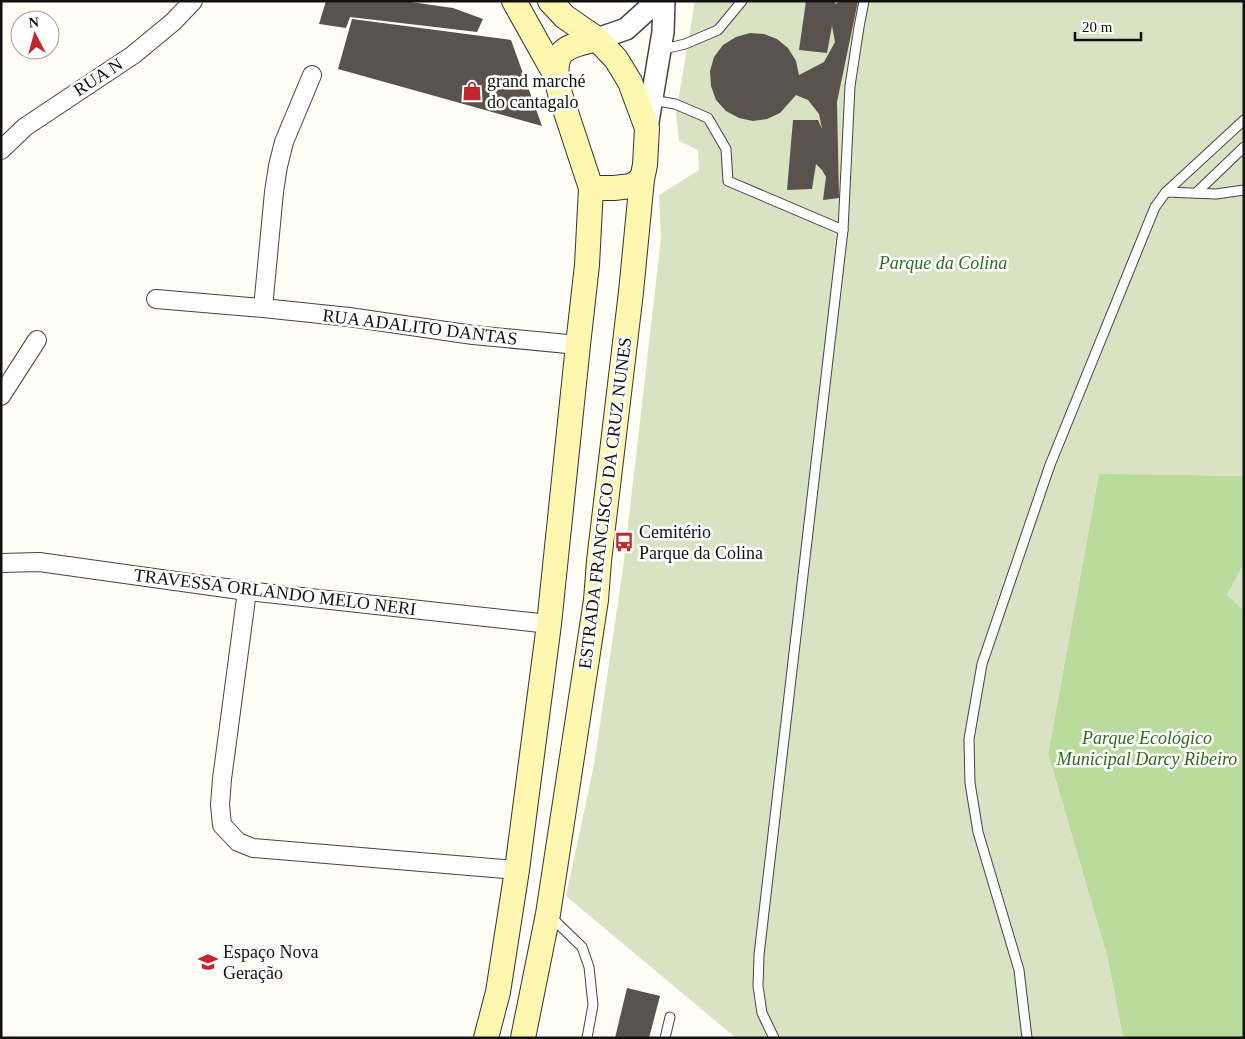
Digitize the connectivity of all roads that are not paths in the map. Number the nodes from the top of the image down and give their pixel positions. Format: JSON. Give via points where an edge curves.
{"nodes":[{"id":1,"x":193,"y":1,"type":"edge"},
{"id":2,"x":514,"y":1,"type":"edge"},
{"id":3,"x":550,"y":1,"type":"edge"},
{"id":4,"x":652,"y":1,"type":"edge"},
{"id":5,"x":664,"y":1,"type":"edge"},
{"id":6,"x":742,"y":1,"type":"edge"},
{"id":7,"x":864,"y":1,"type":"edge"},
{"id":8,"x":597,"y":39,"type":"junction"},
{"id":9,"x":660,"y":50,"type":"junction"},
{"id":10,"x":312,"y":75,"type":"dead end"},
{"id":11,"x":556,"y":76,"type":"junction"},
{"id":12,"x":652,"y":100,"type":"junction"},
{"id":13,"x":1244,"y":120,"type":"edge"},
{"id":14,"x":647,"y":128,"type":"junction"},
{"id":15,"x":1244,"y":147,"type":"edge"},
{"id":16,"x":1,"y":150,"type":"edge"},
{"id":17,"x":642,"y":180,"type":"junction"},
{"id":18,"x":591,"y":188,"type":"junction"},
{"id":19,"x":1244,"y":190,"type":"edge"},
{"id":20,"x":1166,"y":192,"type":"junction"},
{"id":21,"x":1196,"y":193,"type":"junction"},
{"id":22,"x":843,"y":230,"type":"junction"},
{"id":23,"x":156,"y":299,"type":"dead end"},
{"id":24,"x":263,"y":308,"type":"junction"},
{"id":25,"x":37,"y":340,"type":"dead end"},
{"id":26,"x":578,"y":345,"type":"junction"},
{"id":27,"x":1,"y":396,"type":"edge"},
{"id":28,"x":1,"y":563,"type":"edge"},
{"id":29,"x":247,"y":591,"type":"junction"},
{"id":30,"x":549,"y":624,"type":"junction"},
{"id":31,"x":517,"y":870,"type":"junction"},
{"id":32,"x":548,"y":914,"type":"junction"},
{"id":33,"x":670,"y":1017,"type":"dead end"},
{"id":34,"x":486,"y":1038,"type":"edge"},
{"id":35,"x":523,"y":1038,"type":"edge"},
{"id":36,"x":587,"y":1038,"type":"edge"},
{"id":37,"x":665,"y":1038,"type":"edge"},
{"id":38,"x":774,"y":1038,"type":"edge"},
{"id":39,"x":1027,"y":1038,"type":"edge"}],
"edges":[{"from":1,"to":16,"type":"street","name":"RUA N","via":[[133,55],[25,127]]},
{"from":2,"to":11,"type":"main road"},
{"from":3,"to":8,"type":"main road","name":"ESTRADA FRANCISCO DA CRUZ NUNES","via":[[565,17]]},
{"from":4,"to":8,"type":"street","via":[[626,29]]},
{"from":5,"to":9,"type":"street"},
{"from":6,"to":9,"type":"lane","via":[[718,30]]},
{"from":7,"to":22,"type":"lane","via":[[850,86]]},
{"from":8,"to":11,"type":"main road","via":[[562,52]]},
{"from":8,"to":14,"type":"main road","name":"ESTRADA FRANCISCO DA CRUZ NUNES","via":[[616,59],[630,82]]},
{"from":9,"to":12,"type":"street"},
{"from":10,"to":24,"type":"street","via":[[284,142],[278,166]]},
{"from":11,"to":18,"type":"main road"},
{"from":12,"to":14,"type":"street"},
{"from":12,"to":22,"type":"lane","via":[[675,104],[708,118],[726,149],[728,182]]},
{"from":13,"to":20,"type":"lane"},
{"from":14,"to":17,"type":"main road","name":"ESTRADA FRANCISCO DA CRUZ NUNES"},
{"from":15,"to":21,"type":"lane"},
{"from":17,"to":18,"type":"main road","via":[[631,186]]},
{"from":17,"to":32,"type":"main road","name":"ESTRADA FRANCISCO DA CRUZ NUNES","via":[[596,600]]},
{"from":18,"to":26,"type":"main road"},
{"from":19,"to":21,"type":"lane"},
{"from":20,"to":21,"type":"lane"},
{"from":20,"to":39,"type":"lane","via":[[1155,207],[1050,464],[982,664],[968,740],[970,783],[978,832],[1020,970]]},
{"from":22,"to":38,"type":"lane","via":[[759,955],[758,986],[762,1013]]},
{"from":23,"to":24,"type":"street","name":"RUA ADALITO DANTAS"},
{"from":24,"to":26,"type":"street","name":"RUA ADALITO DANTAS"},
{"from":25,"to":27,"type":"street"},
{"from":26,"to":30,"type":"main road"},
{"from":28,"to":29,"type":"street","name":"TRAVESSA ORLANDO MELO NERI","via":[[40,562]]},
{"from":29,"to":30,"type":"street","name":"TRAVESSA ORLANDO MELO NERI"},
{"from":29,"to":31,"type":"street","via":[[220,804],[222,824],[233,838],[253,848]]},
{"from":30,"to":31,"type":"main road"},
{"from":31,"to":34,"type":"main road","via":[[498,992]]},
{"from":32,"to":35,"type":"main road","name":"ESTRADA FRANCISCO DA CRUZ NUNES"},
{"from":32,"to":36,"type":"lane","via":[[582,947],[589,967],[593,1005]]},
{"from":33,"to":37,"type":"lane"}]}
